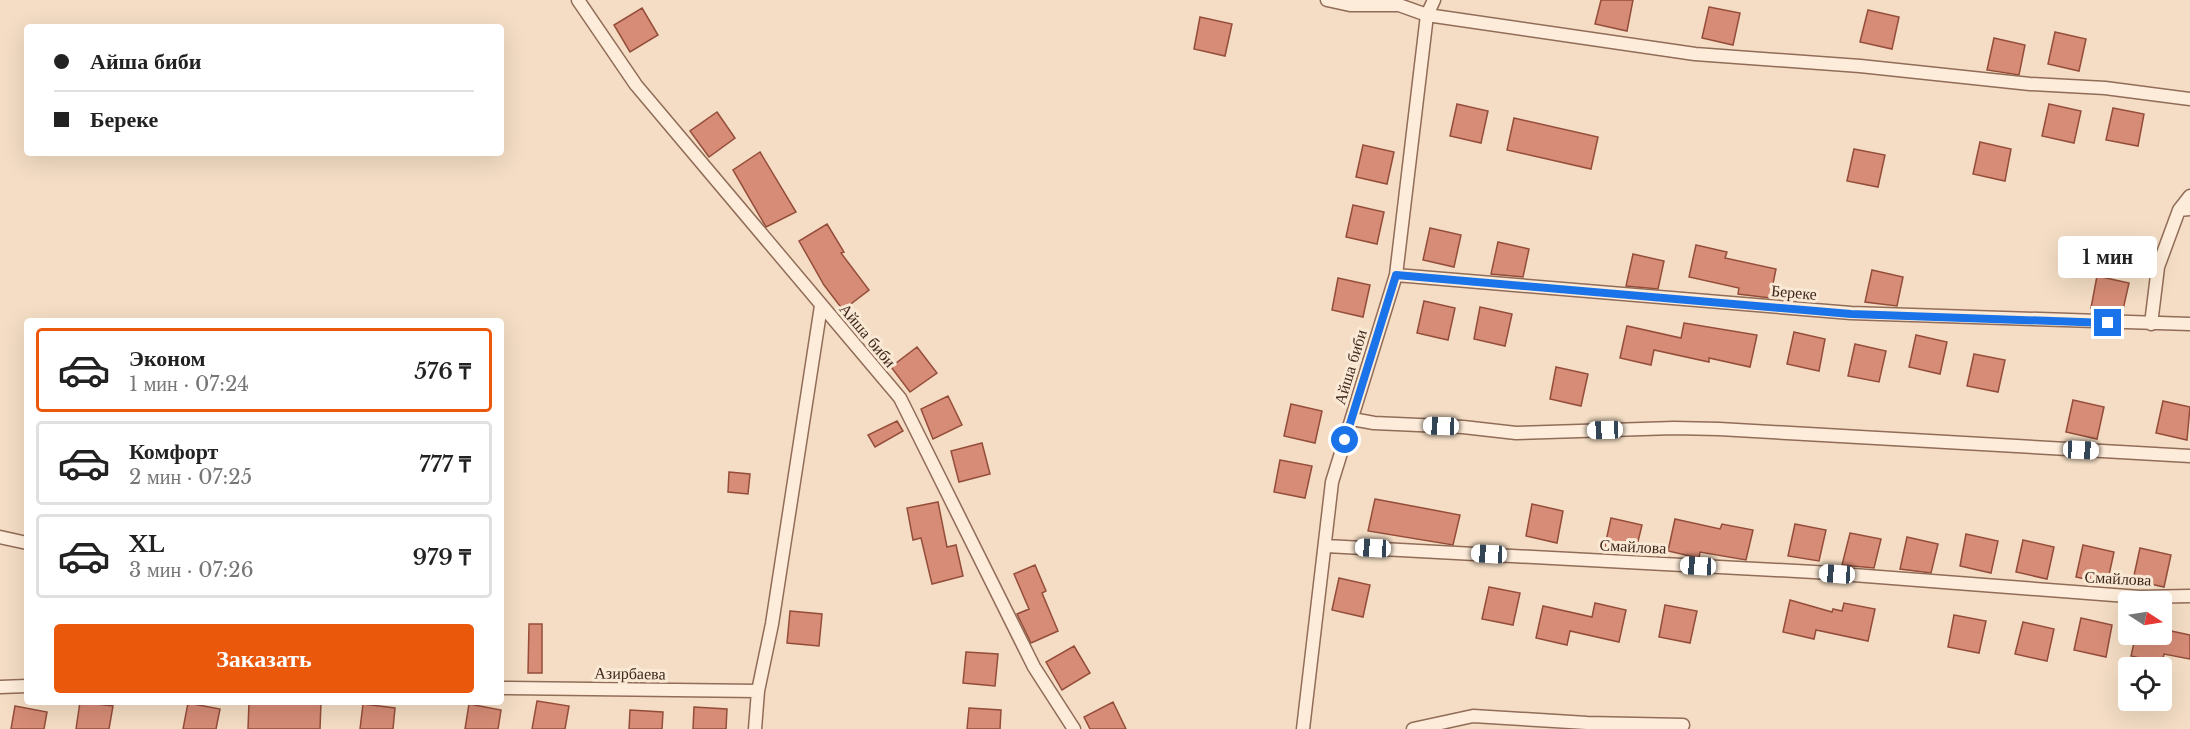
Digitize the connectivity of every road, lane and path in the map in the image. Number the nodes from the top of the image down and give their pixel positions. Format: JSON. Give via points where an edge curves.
{"nodes":[{"id":1,"x":578,"y":0,"type":"edge"},
{"id":2,"x":1328,"y":0,"type":"edge"},
{"id":3,"x":1434,"y":0,"type":"edge"},
{"id":4,"x":1427,"y":15,"type":"junction"},
{"id":5,"x":2190,"y":99,"type":"edge"},
{"id":6,"x":2190,"y":196,"type":"edge"},
{"id":7,"x":2184,"y":210,"type":"edge"},
{"id":8,"x":1396,"y":275,"type":"junction"},
{"id":9,"x":821,"y":306,"type":"junction"},
{"id":10,"x":2151,"y":324,"type":"junction"},
{"id":11,"x":2190,"y":324,"type":"edge"},
{"id":12,"x":1352,"y":419,"type":"junction"},
{"id":13,"x":2190,"y":456,"type":"edge"},
{"id":14,"x":0,"y":537,"type":"edge"},
{"id":15,"x":24,"y":542,"type":"edge"},
{"id":16,"x":1326,"y":546,"type":"junction"},
{"id":17,"x":2190,"y":596,"type":"edge"},
{"id":18,"x":24,"y":686,"type":"edge"},
{"id":19,"x":0,"y":687,"type":"edge"},
{"id":20,"x":504,"y":688,"type":"edge"},
{"id":21,"x":758,"y":692,"type":"junction"},
{"id":22,"x":1683,"y":725,"type":"dead end"},
{"id":23,"x":755,"y":729,"type":"edge"},
{"id":24,"x":1074,"y":729,"type":"edge"},
{"id":25,"x":1303,"y":729,"type":"edge"},
{"id":26,"x":1413,"y":729,"type":"edge"}],
"edges":[{"from":1,"to":9,"type":"street","name":"Айша биби","via":[[636,85]]},
{"from":2,"to":4,"type":"street","via":[[1399,4]]},
{"from":3,"to":4,"type":"street","name":"Айша биби"},
{"from":4,"to":5,"type":"street","via":[[1695,54],[2105,88]]},
{"from":4,"to":8,"type":"street","name":"Айша биби"},
{"from":6,"to":7,"type":"street"},
{"from":7,"to":10,"type":"street","via":[[2158,267]]},
{"from":8,"to":10,"type":"street","name":"Береке","via":[[1851,314]]},
{"from":8,"to":12,"type":"street","name":"Айша биби"},
{"from":9,"to":21,"type":"street","via":[[774,613]]},
{"from":9,"to":24,"type":"street","name":"Айша биби","via":[[900,398],[1034,667]]},
{"from":10,"to":11,"type":"street","name":"Береке"},
{"from":12,"to":13,"type":"street","via":[[1516,433],[1708,429]]},
{"from":12,"to":16,"type":"street","name":"Айша биби","via":[[1332,482]]},
{"from":14,"to":15,"type":"street"},
{"from":16,"to":17,"type":"street","name":"Смайлова","via":[[1802,571],[2140,597]]},
{"from":16,"to":25,"type":"street","name":"Айша биби"},
{"from":18,"to":19,"type":"street"},
{"from":20,"to":21,"type":"street","name":"Азирбаева"},
{"from":21,"to":23,"type":"street"},
{"from":22,"to":26,"type":"street","via":[[1473,716]]}]}
